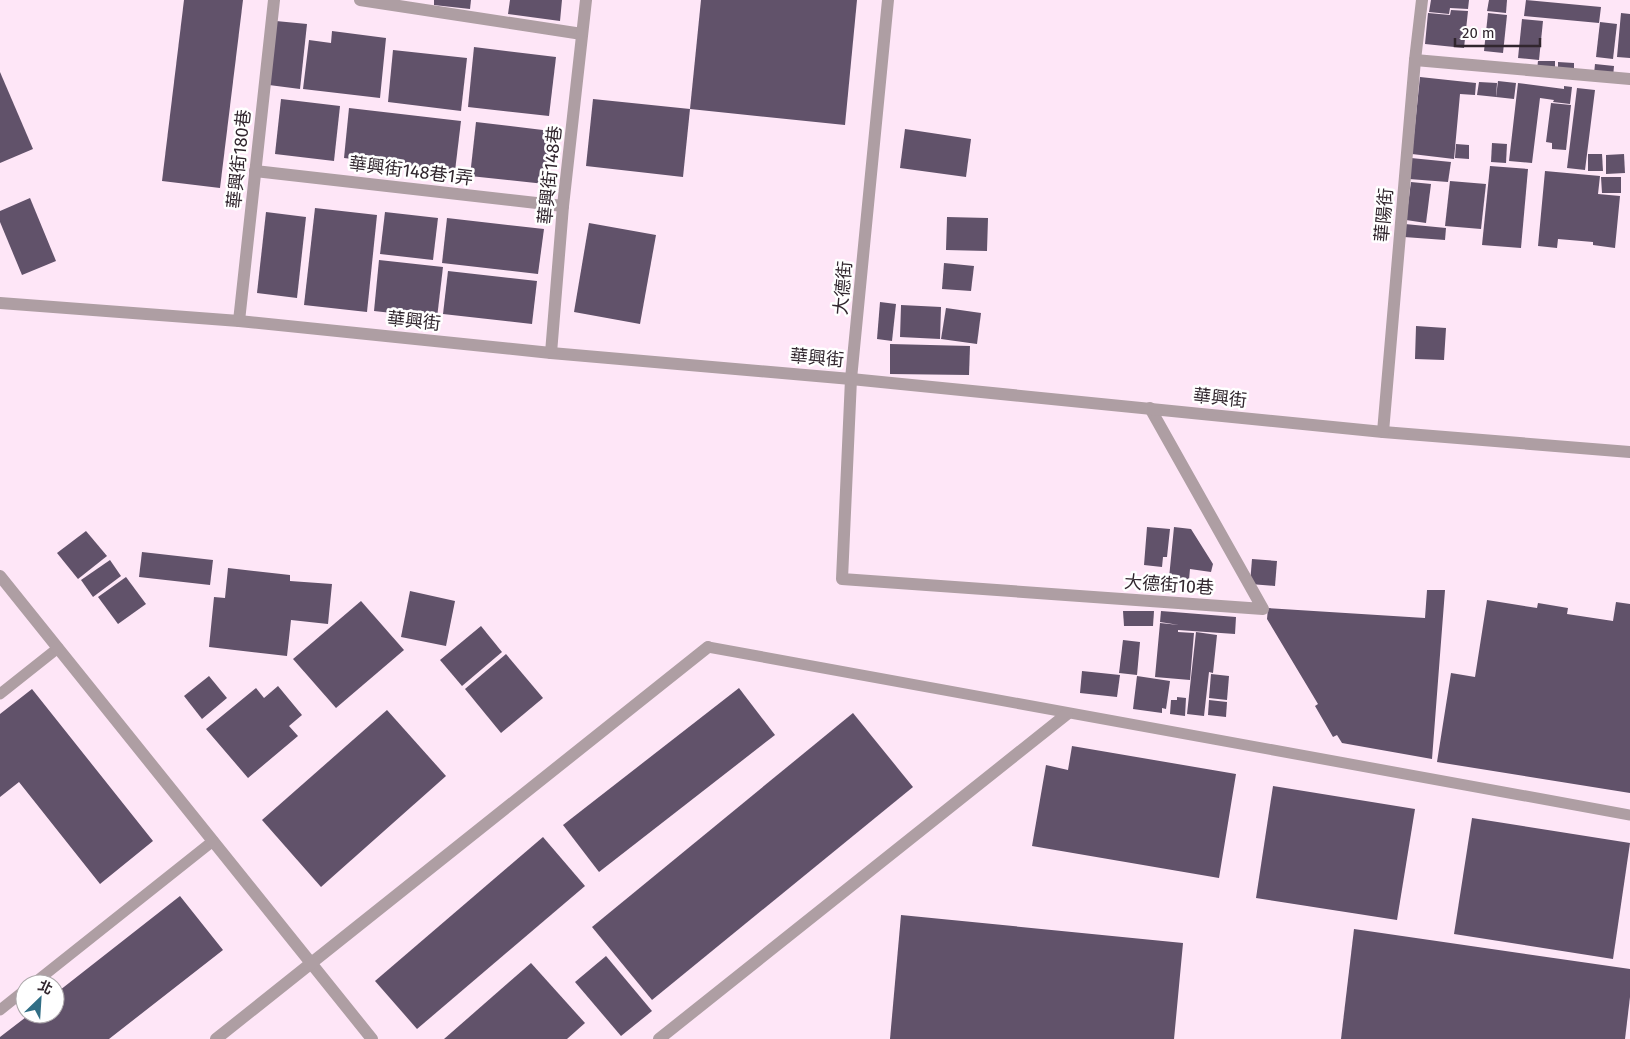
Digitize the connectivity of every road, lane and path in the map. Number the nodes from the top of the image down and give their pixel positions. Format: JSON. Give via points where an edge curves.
{"nodes":[{"id":1,"x":274,"y":0,"type":"edge"},
{"id":2,"x":360,"y":0,"type":"edge"},
{"id":3,"x":586,"y":0,"type":"edge"},
{"id":4,"x":888,"y":0,"type":"edge"},
{"id":5,"x":1422,"y":0,"type":"edge"},
{"id":6,"x":582,"y":34,"type":"junction"},
{"id":7,"x":1415,"y":60,"type":"junction"},
{"id":8,"x":1630,"y":79,"type":"edge"},
{"id":9,"x":254,"y":171,"type":"junction"},
{"id":10,"x":563,"y":206,"type":"junction"},
{"id":11,"x":0,"y":303,"type":"edge"},
{"id":12,"x":239,"y":321,"type":"junction"},
{"id":13,"x":551,"y":353,"type":"junction"},
{"id":14,"x":851,"y":379,"type":"junction"},
{"id":15,"x":1150,"y":408,"type":"junction"},
{"id":16,"x":1383,"y":432,"type":"junction"},
{"id":17,"x":1630,"y":452,"type":"edge"},
{"id":18,"x":0,"y":576,"type":"edge"},
{"id":19,"x":842,"y":579,"type":"joint"},
{"id":20,"x":708,"y":647,"type":"joint"},
{"id":21,"x":58,"y":648,"type":"junction"},
{"id":22,"x":0,"y":694,"type":"edge"},
{"id":23,"x":1067,"y":714,"type":"junction"},
{"id":24,"x":1630,"y":815,"type":"edge"},
{"id":25,"x":213,"y":841,"type":"junction"},
{"id":26,"x":311,"y":963,"type":"junction"},
{"id":27,"x":46,"y":974,"type":"edge"},
{"id":28,"x":15,"y":998,"type":"edge"},
{"id":29,"x":0,"y":1010,"type":"edge"},
{"id":30,"x":216,"y":1039,"type":"edge"},
{"id":31,"x":372,"y":1039,"type":"edge"},
{"id":32,"x":659,"y":1039,"type":"edge"}],
"edges":[{"from":1,"to":9,"type":"street","name":"華興街180巷"},
{"from":2,"to":6,"type":"street"},
{"from":3,"to":6,"type":"street","name":"華興街148巷"},
{"from":4,"to":14,"type":"street","name":"大德街"},
{"from":5,"to":7,"type":"street","name":"華陽街"},
{"from":6,"to":10,"type":"street","name":"華興街148巷"},
{"from":7,"to":8,"type":"street"},
{"from":7,"to":16,"type":"street","name":"華陽街"},
{"from":9,"to":10,"type":"street","name":"華興街148巷1弄"},
{"from":9,"to":12,"type":"street","name":"華興街180巷"},
{"from":10,"to":13,"type":"street","name":"華興街148巷"},
{"from":11,"to":12,"type":"street","name":"華興街"},
{"from":12,"to":13,"type":"street","name":"華興街"},
{"from":13,"to":14,"type":"street","name":"華興街"},
{"from":14,"to":15,"type":"street","name":"華興街"},
{"from":14,"to":19,"type":"street","name":"大德街"},
{"from":15,"to":16,"type":"street","name":"華興街"},
{"from":15,"to":19,"type":"street","name":"大德街10巷","via":[[1263,609]]},
{"from":16,"to":17,"type":"street","name":"華興街"},
{"from":18,"to":21,"type":"street"},
{"from":20,"to":23,"type":"lane"},
{"from":20,"to":26,"type":"street"},
{"from":21,"to":22,"type":"lane"},
{"from":21,"to":25,"type":"street"},
{"from":23,"to":24,"type":"lane"},
{"from":23,"to":32,"type":"street"},
{"from":25,"to":26,"type":"street"},
{"from":25,"to":27,"type":"lane"},
{"from":26,"to":30,"type":"street"},
{"from":26,"to":31,"type":"street"},
{"from":28,"to":29,"type":"lane"}]}
